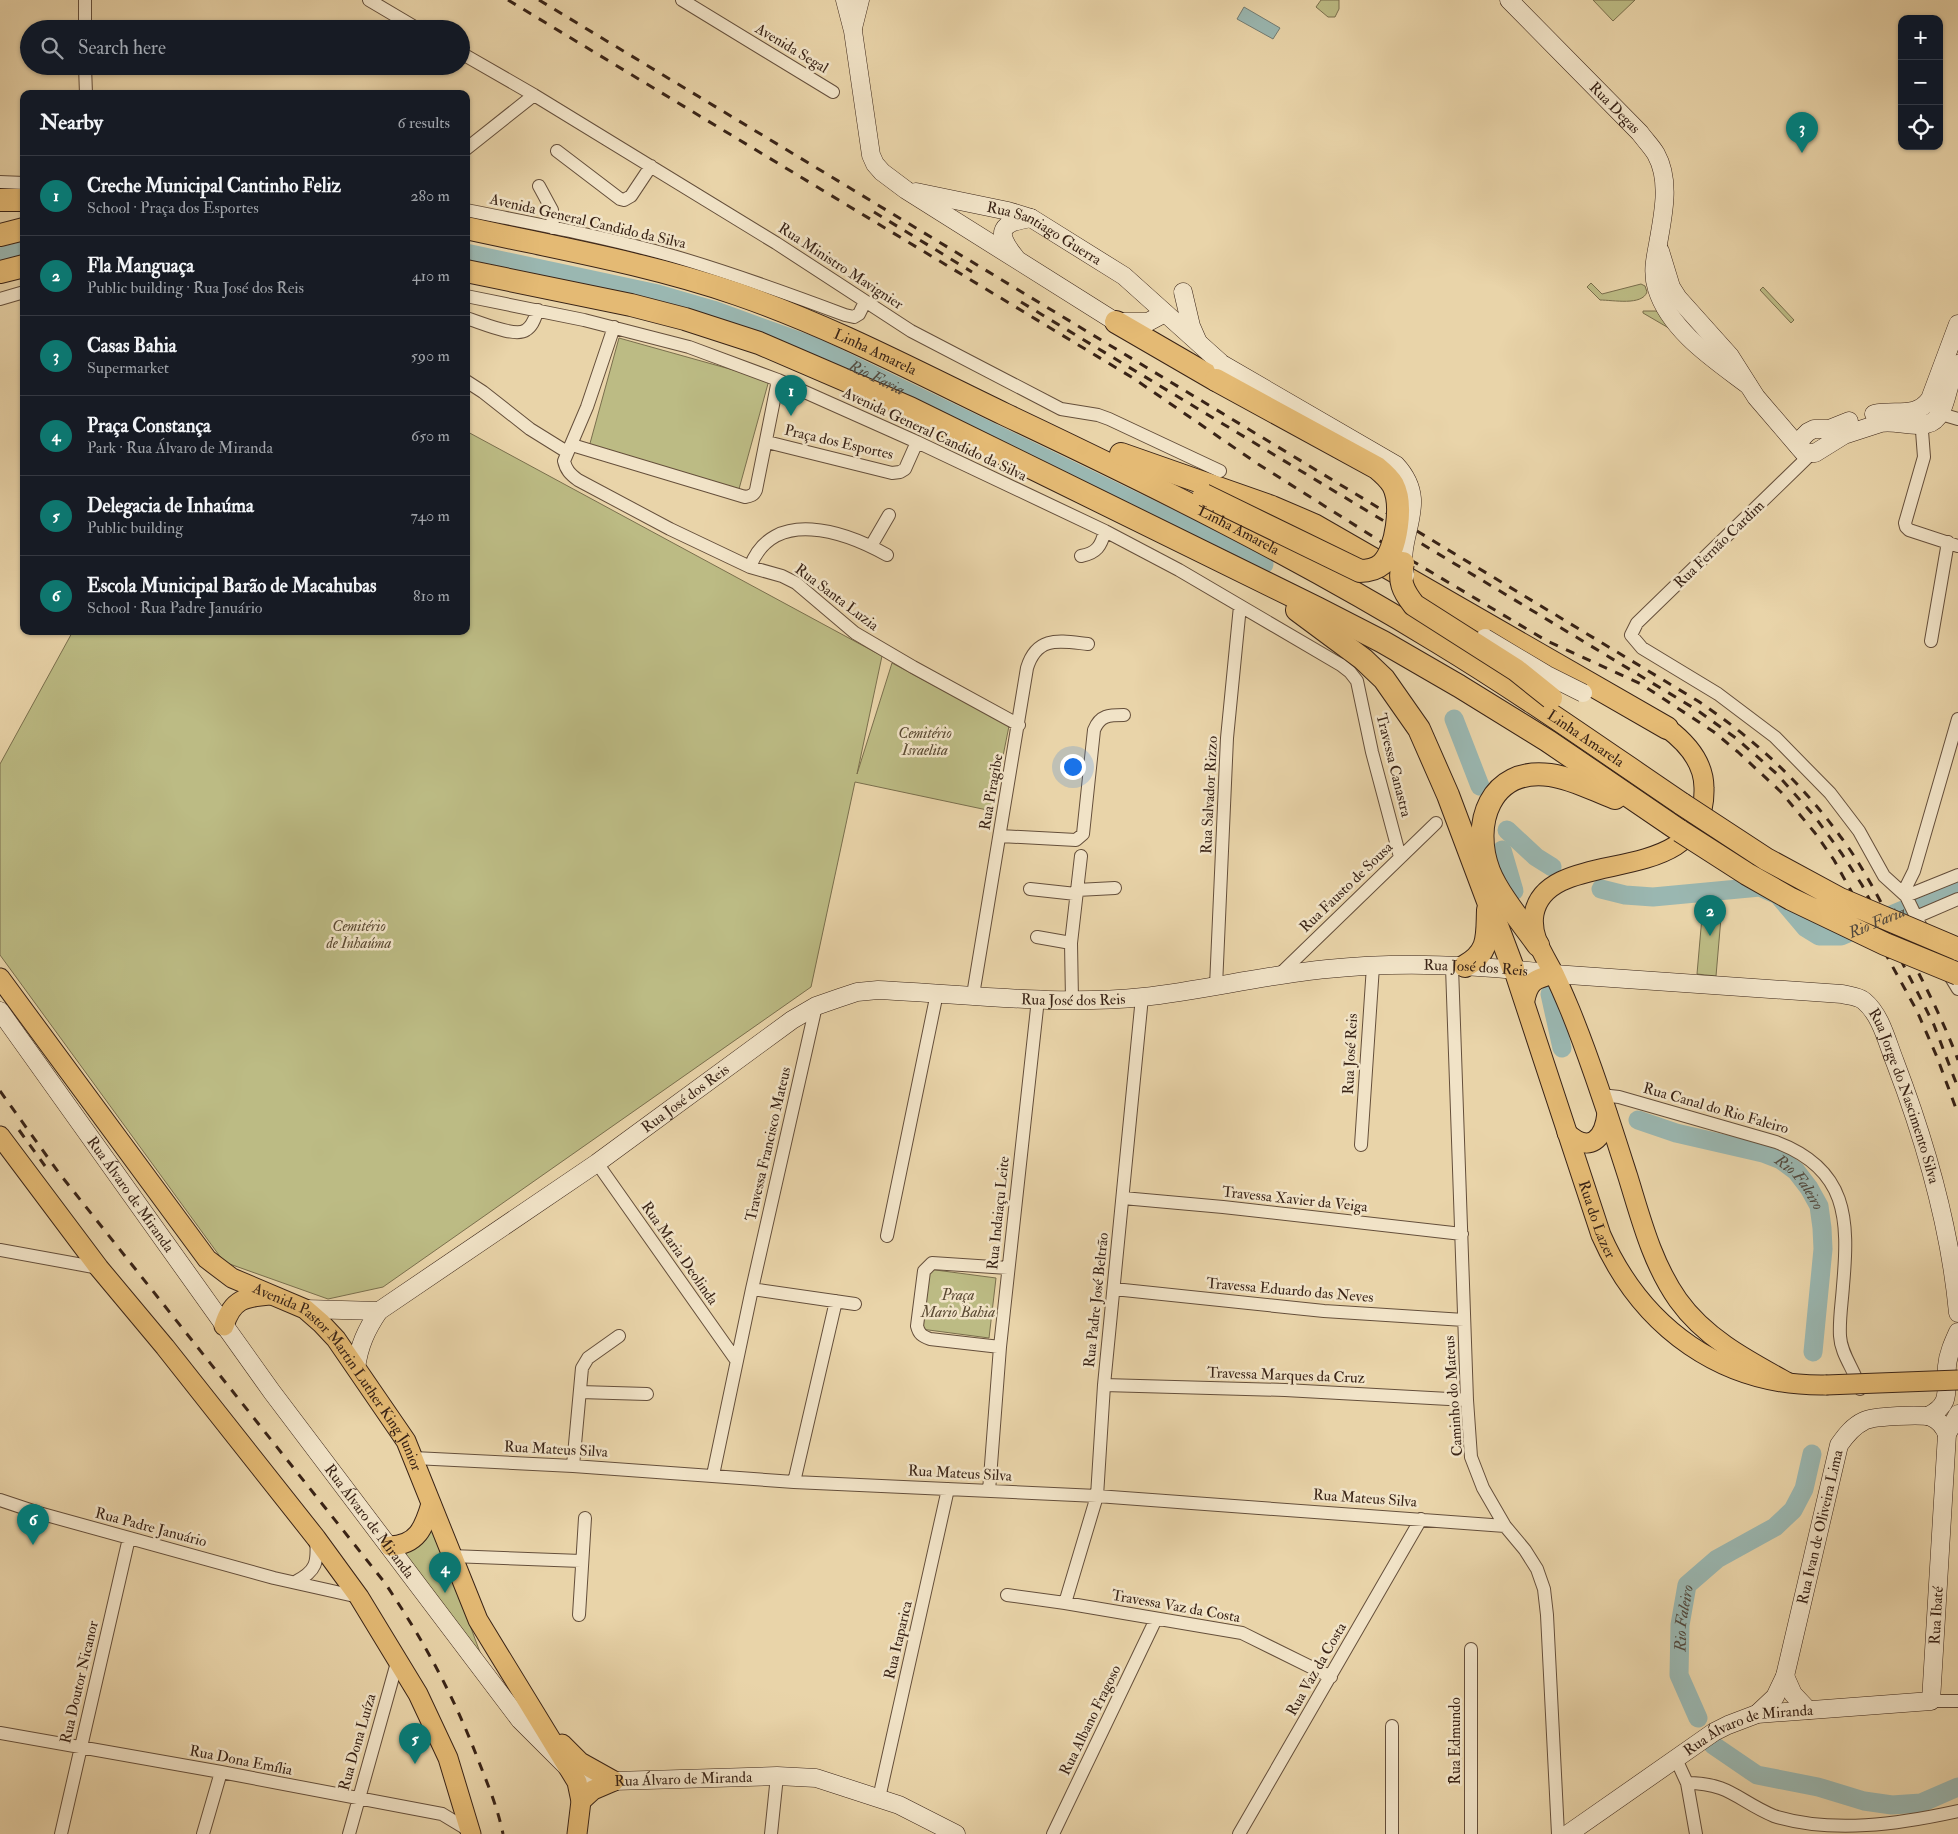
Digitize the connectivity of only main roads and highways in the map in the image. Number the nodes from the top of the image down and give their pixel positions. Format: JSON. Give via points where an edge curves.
{"nodes":[{"id":1,"x":0,"y":200,"type":"edge"},
{"id":2,"x":20,"y":200,"type":"edge"},
{"id":3,"x":470,"y":229,"type":"edge"},
{"id":4,"x":20,"y":230,"type":"edge"},
{"id":5,"x":0,"y":235,"type":"edge"},
{"id":6,"x":20,"y":267,"type":"edge"},
{"id":7,"x":470,"y":271,"type":"edge"},
{"id":8,"x":0,"y":272,"type":"edge"},
{"id":9,"x":1116,"y":322,"type":"road end"},
{"id":10,"x":927,"y":376,"type":"junction"},
{"id":11,"x":1121,"y":454,"type":"junction"},
{"id":12,"x":1403,"y":563,"type":"road end"},
{"id":13,"x":1241,"y":571,"type":"junction"},
{"id":14,"x":1667,"y":728,"type":"joint"},
{"id":15,"x":1629,"y":768,"type":"junction"},
{"id":16,"x":1644,"y":808,"type":"junction"},
{"id":17,"x":1488,"y":902,"type":"junction"},
{"id":18,"x":1538,"y":944,"type":"junction"},
{"id":19,"x":1947,"y":952,"type":"edge"},
{"id":20,"x":1459,"y":966,"type":"road end"},
{"id":21,"x":1513,"y":968,"type":"joint"},
{"id":22,"x":1554,"y":974,"type":"junction"},
{"id":23,"x":1958,"y":974,"type":"edge"},
{"id":24,"x":0,"y":978,"type":"edge"},
{"id":25,"x":1525,"y":1000,"type":"junction"},
{"id":26,"x":1607,"y":1114,"type":"junction"},
{"id":27,"x":1567,"y":1132,"type":"junction"},
{"id":28,"x":0,"y":1136,"type":"edge"},
{"id":29,"x":271,"y":1294,"type":"junction"},
{"id":30,"x":224,"y":1326,"type":"road end"},
{"id":31,"x":1958,"y":1380,"type":"edge"},
{"id":32,"x":1787,"y":1382,"type":"junction"},
{"id":33,"x":431,"y":1504,"type":"junction"},
{"id":34,"x":390,"y":1546,"type":"road end"},
{"id":35,"x":539,"y":1718,"type":"junction"},
{"id":36,"x":581,"y":1801,"type":"junction"},
{"id":37,"x":471,"y":1832,"type":"edge"},
{"id":38,"x":577,"y":1834,"type":"edge"}],
"edges":[{"from":1,"to":2,"type":"highway"},
{"from":3,"to":10,"type":"highway","name":"Linha Amarela","via":[[613,260],[720,288],[825,328]]},
{"from":4,"to":5,"type":"highway"},
{"from":6,"to":8,"type":"highway"},
{"from":7,"to":13,"type":"highway","name":"Linha Amarela","via":[[631,305],[759,343],[910,408]]},
{"from":9,"to":11,"type":"highway","bridge":true,"via":[[1219,372],[1387,476],[1397,495],[1399,508],[1393,544],[1383,563],[1369,571],[1360,571]]},
{"from":10,"to":11,"type":"highway","via":[[984,393]]},
{"from":10,"to":15,"type":"highway","name":"Linha Amarela","via":[[1298,561],[1438,642]]},
{"from":11,"to":14,"type":"highway","via":[[1272,506],[1314,525]]},
{"from":12,"to":15,"type":"highway","bridge":true,"via":[[1401,584],[1414,605],[1516,670]]},
{"from":13,"to":16,"type":"highway","name":"Linha Amarela","via":[[1383,642],[1459,686],[1548,741]]},
{"from":13,"to":17,"type":"highway","via":[[1363,659],[1402,702],[1423,737],[1448,795]]},
{"from":14,"to":18,"type":"main road","name":"Rua do Lazer","via":[[1691,749],[1700,768],[1705,798],[1700,817],[1682,841],[1658,854],[1638,862],[1571,876],[1548,890],[1534,914]]},
{"from":15,"to":19,"type":"highway","name":"Linha Amarela","bridge":true,"via":[[1766,859]]},
{"from":16,"to":18,"type":"highway","via":[[1550,775],[1516,778],[1495,795],[1488,805],[1482,829],[1484,855],[1499,889]]},
{"from":16,"to":23,"type":"highway","name":"Linha Amarela","bridge":true,"via":[[1799,903],[1868,937]]},
{"from":17,"to":20,"type":"highway","via":[[1485,947],[1477,959]]},
{"from":17,"to":21,"type":"highway"},
{"from":18,"to":22,"type":"main road","name":"Rua do Lazer"},
{"from":21,"to":25,"type":"main road","name":"Rua do Lazer"},
{"from":22,"to":25,"type":"main road","via":[[1535,980]]},
{"from":22,"to":26,"type":"main road","name":"Rua do Lazer"},
{"from":24,"to":29,"type":"main road","name":"Avenida Pastor Martin Luther King Junior","via":[[207,1259],[232,1278]]},
{"from":25,"to":27,"type":"main road","name":"Rua do Lazer"},
{"from":26,"to":27,"type":"main road","via":[[1605,1128],[1595,1141],[1584,1143]]},
{"from":26,"to":32,"type":"main road","name":"Rua do Lazer","via":[[1656,1259],[1679,1301],[1715,1338]]},
{"from":27,"to":32,"type":"main road","name":"Rua do Lazer","via":[[1601,1235],[1625,1279],[1651,1312],[1682,1340],[1719,1363],[1759,1378]]},
{"from":28,"to":37,"type":"main road","via":[[359,1597],[418,1694],[448,1758]]},
{"from":29,"to":30,"type":"main road","via":[[240,1300],[228,1314]]},
{"from":29,"to":33,"type":"main road","name":"Avenida Pastor Martin Luther King Junior","via":[[305,1309],[331,1334],[406,1441]]},
{"from":31,"to":32,"type":"main road","name":"Rua do Lazer","bridge":true,"via":[[1826,1385]]},
{"from":33,"to":34,"type":"main road","via":[[420,1532],[401,1546]]},
{"from":33,"to":35,"type":"main road","name":"Avenida Pastor Martin Luther King Junior","via":[[478,1620]]},
{"from":35,"to":36,"type":"main road","name":"Avenida Pastor Martin Luther King Junior","via":[[571,1771]]},
{"from":35,"to":36,"type":"main road","via":[[580,1762],[614,1781],[593,1790]]},
{"from":36,"to":38,"type":"main road","name":"Avenida Pastor Martin Luther King Junior"}]}
